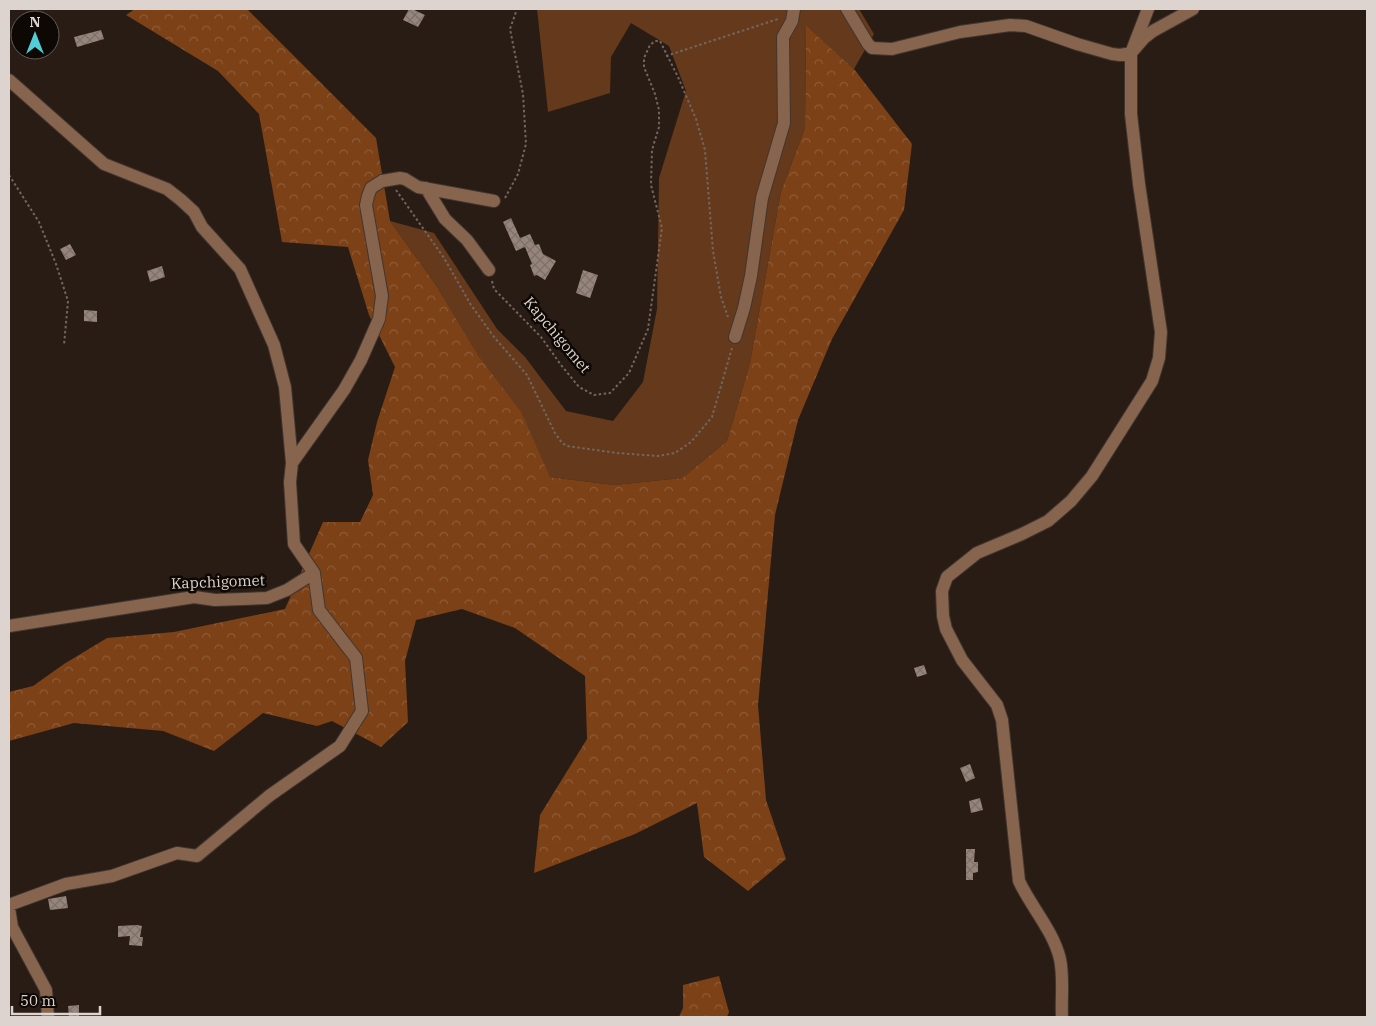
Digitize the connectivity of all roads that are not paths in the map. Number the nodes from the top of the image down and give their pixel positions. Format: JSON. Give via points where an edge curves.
{"nodes":[{"id":1,"x":847,"y":9,"type":"edge"},
{"id":2,"x":1148,"y":9,"type":"edge"},
{"id":3,"x":1193,"y":9,"type":"edge"},
{"id":4,"x":794,"y":12,"type":"edge"},
{"id":5,"x":1131,"y":53,"type":"junction"},
{"id":6,"x":9,"y":80,"type":"edge"},
{"id":7,"x":426,"y":188,"type":"junction"},
{"id":8,"x":494,"y":201,"type":"road end"},
{"id":9,"x":489,"y":270,"type":"road end"},
{"id":10,"x":735,"y":337,"type":"road end"},
{"id":11,"x":292,"y":463,"type":"junction"},
{"id":12,"x":314,"y":573,"type":"junction"},
{"id":13,"x":9,"y":626,"type":"edge"},
{"id":14,"x":9,"y":907,"type":"edge"},
{"id":15,"x":48,"y":1017,"type":"edge"},
{"id":16,"x":1062,"y":1017,"type":"edge"}],
"edges":[{"from":1,"to":5,"type":"street","via":[[868,44],[878,49],[892,49],[960,32],[1010,25],[1026,26],[1112,54]]},
{"from":2,"to":5,"type":"street"},
{"from":3,"to":5,"type":"street","via":[[1153,31]]},
{"from":4,"to":10,"type":"street","via":[[783,37],[783,129],[762,198],[751,276]]},
{"from":5,"to":16,"type":"street","via":[[1131,114],[1161,332],[1159,358],[1152,380],[1092,476],[1071,501],[1048,521],[977,553],[947,577],[942,591],[946,629],[962,660],[997,705],[1002,720],[1019,880],[1042,919],[1059,958]]},
{"from":6,"to":11,"type":"street","via":[[104,164],[166,189],[181,200],[240,269],[274,345],[285,387]]},
{"from":7,"to":8,"type":"street"},
{"from":7,"to":9,"type":"street","via":[[445,219],[467,240]]},
{"from":7,"to":11,"type":"street","via":[[405,179],[382,181],[371,188],[366,205],[382,296],[379,318],[344,390]]},
{"from":11,"to":12,"type":"street","via":[[294,544]]},
{"from":12,"to":13,"type":"street","name":"Kapchigomet","via":[[267,598],[215,600],[194,597]]},
{"from":12,"to":14,"type":"street","via":[[319,610],[356,658],[362,711],[340,746],[269,796],[197,856],[177,854],[112,876],[66,884]]},
{"from":14,"to":15,"type":"street","via":[[12,927],[46,990]]}]}
